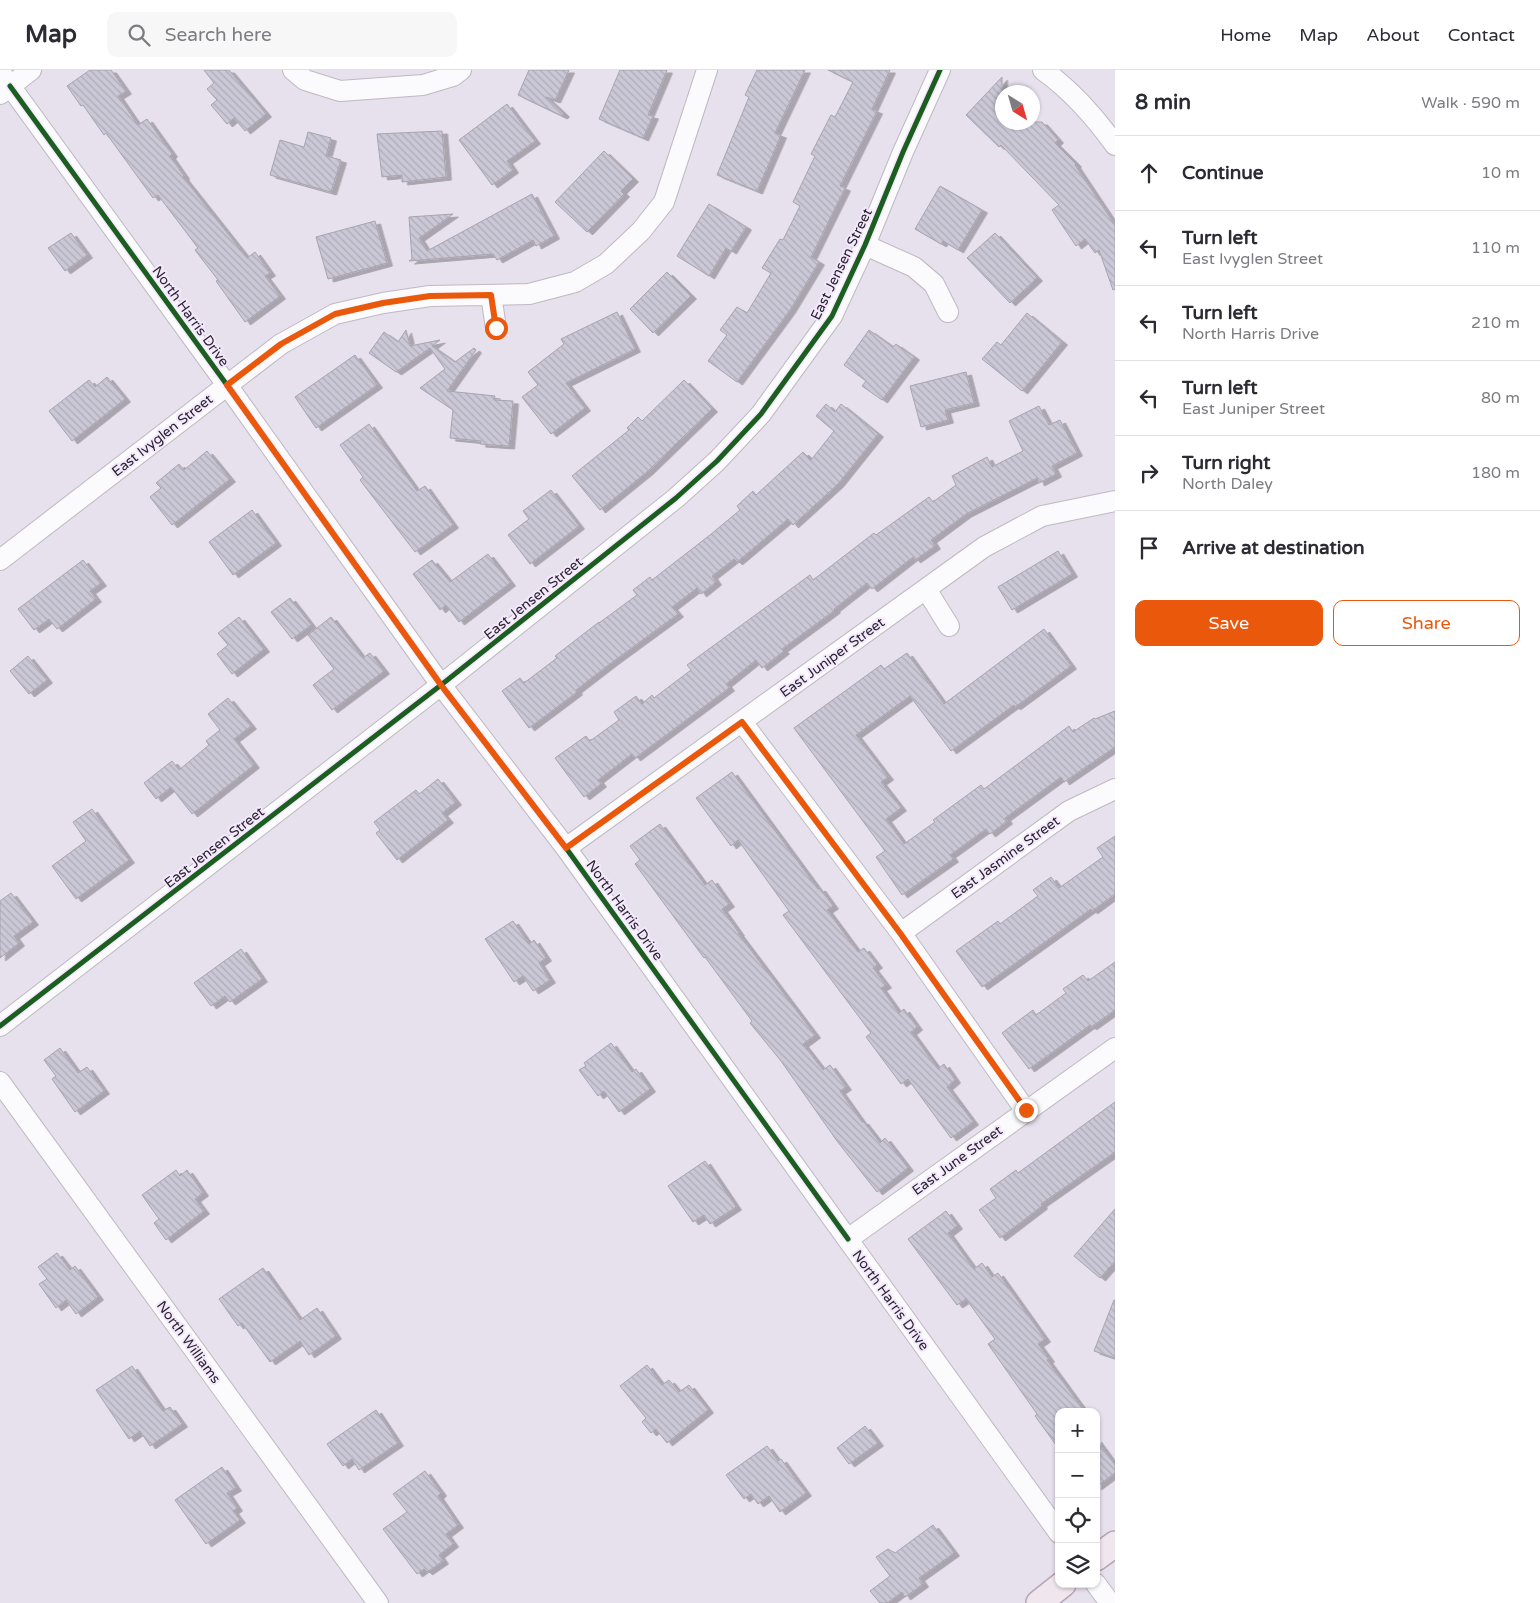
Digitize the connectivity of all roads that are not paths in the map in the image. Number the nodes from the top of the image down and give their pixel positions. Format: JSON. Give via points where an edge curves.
{"nodes":[{"id":1,"x":31,"y":70,"type":"edge"},
{"id":2,"x":293,"y":70,"type":"edge"},
{"id":3,"x":461,"y":70,"type":"edge"},
{"id":4,"x":707,"y":70,"type":"edge"},
{"id":5,"x":940,"y":70,"type":"edge"},
{"id":6,"x":1043,"y":70,"type":"edge"},
{"id":7,"x":3,"y":84,"type":"edge"},
{"id":8,"x":1115,"y":145,"type":"edge"},
{"id":9,"x":866,"y":245,"type":"junction"},
{"id":10,"x":491,"y":295,"type":"junction"},
{"id":11,"x":948,"y":312,"type":"dead end"},
{"id":12,"x":496,"y":328,"type":"dead end"},
{"id":13,"x":227,"y":385,"type":"junction"},
{"id":14,"x":1115,"y":501,"type":"edge"},
{"id":15,"x":0,"y":560,"type":"edge"},
{"id":16,"x":926,"y":589,"type":"junction"},
{"id":17,"x":950,"y":626,"type":"dead end"},
{"id":18,"x":441,"y":685,"type":"junction"},
{"id":19,"x":742,"y":722,"type":"junction"},
{"id":20,"x":1115,"y":789,"type":"edge"},
{"id":21,"x":566,"y":848,"type":"junction"},
{"id":22,"x":900,"y":933,"type":"junction"},
{"id":23,"x":0,"y":1026,"type":"edge"},
{"id":24,"x":1115,"y":1048,"type":"edge"},
{"id":25,"x":0,"y":1082,"type":"edge"},
{"id":26,"x":1026,"y":1110,"type":"junction"},
{"id":27,"x":848,"y":1239,"type":"junction"},
{"id":28,"x":1055,"y":1527,"type":"edge"},
{"id":29,"x":1115,"y":1544,"type":"edge"},
{"id":30,"x":1100,"y":1555,"type":"edge"},
{"id":31,"x":1058,"y":1588,"type":"edge"},
{"id":32,"x":1099,"y":1588,"type":"edge"},
{"id":33,"x":378,"y":1603,"type":"edge"},
{"id":34,"x":1039,"y":1603,"type":"edge"},
{"id":35,"x":1110,"y":1603,"type":"edge"}],
"edges":[{"from":1,"to":7,"type":"street"},
{"from":2,"to":3,"type":"street","via":[[305,80],[340,91],[423,85],[453,76]]},
{"from":4,"to":10,"type":"street","name":"East Ivyglen Street","via":[[664,202],[641,231],[606,264],[575,282],[529,294]]},
{"from":5,"to":9,"type":"street","name":"East Jensen Street"},
{"from":6,"to":8,"type":"street","via":[[1098,122]]},
{"from":7,"to":13,"type":"street","name":"North Harris Drive"},
{"from":9,"to":11,"type":"street","name":"East Jensen Street","via":[[914,267],[934,284]]},
{"from":9,"to":18,"type":"street","name":"East Jensen Street","via":[[832,316],[761,414],[717,461],[676,498]]},
{"from":10,"to":12,"type":"street"},
{"from":10,"to":13,"type":"street","name":"East Ivyglen Street","via":[[430,296],[335,314],[281,344]]},
{"from":13,"to":15,"type":"street","name":"East Ivyglen Street"},
{"from":13,"to":18,"type":"street","name":"North Harris Drive"},
{"from":14,"to":16,"type":"street","name":"East Juniper Street","via":[[1042,516],[984,547]]},
{"from":16,"to":17,"type":"street"},
{"from":16,"to":19,"type":"street","name":"East Juniper Street"},
{"from":18,"to":21,"type":"street","name":"North Harris Drive"},
{"from":18,"to":23,"type":"street","name":"East Jensen Street"},
{"from":19,"to":21,"type":"street","name":"East Juniper Street"},
{"from":19,"to":22,"type":"street"},
{"from":20,"to":22,"type":"street","name":"East Jasmine Street","via":[[1070,811]]},
{"from":21,"to":27,"type":"street","name":"North Harris Drive"},
{"from":22,"to":26,"type":"street"},
{"from":24,"to":26,"type":"street","name":"East June Street"},
{"from":25,"to":33,"type":"street","name":"North Williams"},
{"from":26,"to":27,"type":"street","name":"East June Street"},
{"from":27,"to":28,"type":"street","name":"North Harris Drive"},
{"from":29,"to":30,"type":"main road"},
{"from":31,"to":34,"type":"main road"},
{"from":32,"to":35,"type":"street"}]}
